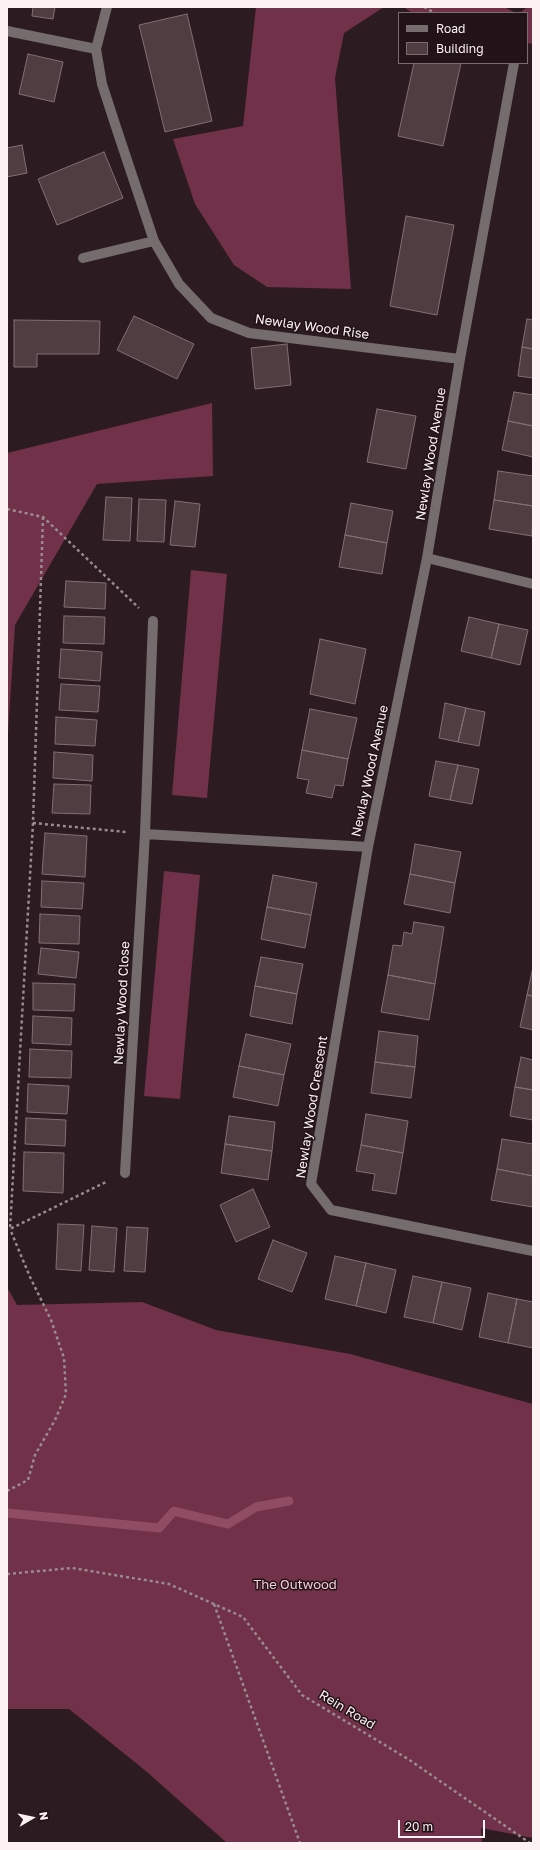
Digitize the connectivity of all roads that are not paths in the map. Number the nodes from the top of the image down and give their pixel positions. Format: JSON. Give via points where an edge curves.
{"nodes":[{"id":1,"x":107,"y":7,"type":"edge"},
{"id":2,"x":7,"y":31,"type":"edge"},
{"id":3,"x":96,"y":49,"type":"junction"},
{"id":4,"x":514,"y":64,"type":"edge"},
{"id":5,"x":154,"y":241,"type":"junction"},
{"id":6,"x":83,"y":258,"type":"dead end"},
{"id":7,"x":460,"y":359,"type":"junction"},
{"id":8,"x":427,"y":558,"type":"junction"},
{"id":9,"x":533,"y":584,"type":"edge"},
{"id":10,"x":153,"y":621,"type":"road end"},
{"id":11,"x":145,"y":834,"type":"junction"},
{"id":12,"x":368,"y":847,"type":"junction"},
{"id":13,"x":125,"y":1174,"type":"road end"},
{"id":14,"x":533,"y":1251,"type":"edge"}],
"edges":[{"from":1,"to":3,"type":"street","name":"Newlay Wood Rise"},
{"from":2,"to":3,"type":"street"},
{"from":3,"to":5,"type":"street","name":"Newlay Wood Rise","via":[[102,84]]},
{"from":4,"to":7,"type":"street","name":"Newlay Wood Avenue"},
{"from":5,"to":6,"type":"street"},
{"from":5,"to":7,"type":"street","name":"Newlay Wood Rise","via":[[178,284],[211,318],[236,328],[249,333]]},
{"from":7,"to":8,"type":"street","name":"Newlay Wood Avenue"},
{"from":8,"to":9,"type":"street"},
{"from":8,"to":12,"type":"street","name":"Newlay Wood Avenue"},
{"from":10,"to":11,"type":"street","name":"Newlay Wood Close"},
{"from":11,"to":12,"type":"street"},
{"from":11,"to":13,"type":"street","name":"Newlay Wood Close"},
{"from":12,"to":14,"type":"street","name":"Newlay Wood Crescent","via":[[311,1184],[331,1210]]}]}
